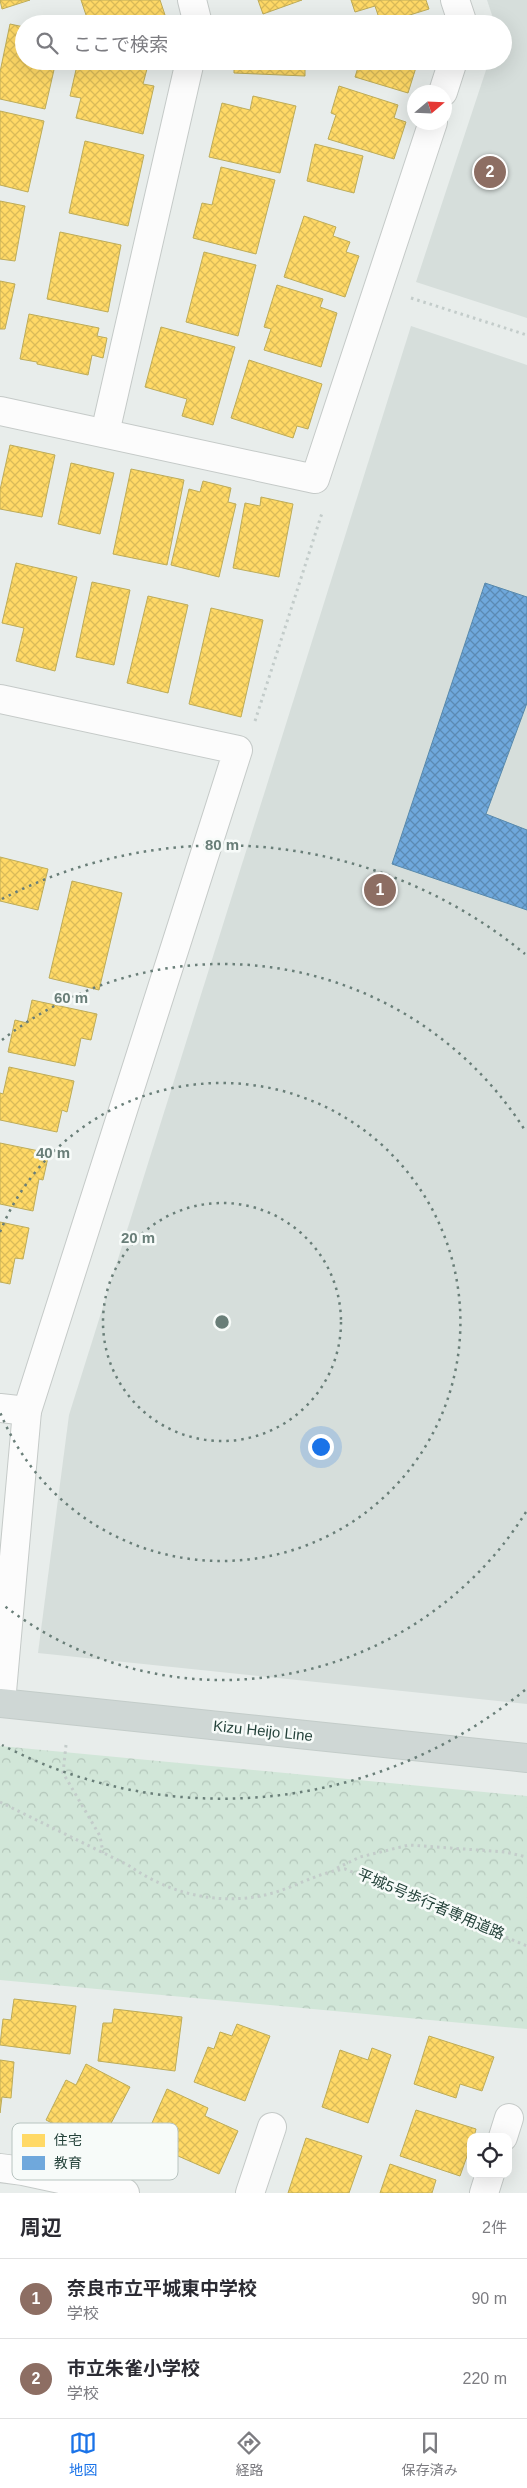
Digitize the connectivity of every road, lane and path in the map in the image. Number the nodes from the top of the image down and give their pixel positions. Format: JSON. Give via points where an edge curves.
{"nodes":[{"id":1,"x":192,"y":0,"type":"edge"},
{"id":2,"x":455,"y":0,"type":"edge"},
{"id":3,"x":196,"y":15,"type":"edge"},
{"id":4,"x":460,"y":15,"type":"edge"},
{"id":5,"x":188,"y":70,"type":"edge"},
{"id":6,"x":450,"y":70,"type":"edge"},
{"id":7,"x":445,"y":85,"type":"edge"},
{"id":8,"x":430,"y":130,"type":"edge"},
{"id":9,"x":380,"y":287,"type":"junction"},
{"id":10,"x":527,"y":335,"type":"edge"},
{"id":11,"x":0,"y":411,"type":"edge"},
{"id":12,"x":105,"y":433,"type":"junction"},
{"id":13,"x":315,"y":479,"type":"junction"},
{"id":14,"x":0,"y":699,"type":"edge"},
{"id":15,"x":238,"y":750,"type":"junction"},
{"id":16,"x":0,"y":1408,"type":"edge"},
{"id":17,"x":27,"y":1411,"type":"junction"},
{"id":18,"x":0,"y":1703,"type":"edge"},
{"id":19,"x":66,"y":1744,"type":"dead end"},
{"id":20,"x":527,"y":1758,"type":"edge"},
{"id":21,"x":0,"y":1802,"type":"edge"},
{"id":22,"x":103,"y":1853,"type":"junction"},
{"id":23,"x":527,"y":1857,"type":"edge"},
{"id":24,"x":334,"y":1870,"type":"junction"},
{"id":25,"x":527,"y":1946,"type":"edge"},
{"id":26,"x":272,"y":2127,"type":"dead end"},
{"id":27,"x":489,"y":2178,"type":"edge"},
{"id":28,"x":65,"y":2180,"type":"edge"},
{"id":29,"x":126,"y":2193,"type":"edge"},
{"id":30,"x":250,"y":2193,"type":"edge"},
{"id":31,"x":484,"y":2193,"type":"edge"}],
"edges":[{"from":1,"to":3,"type":"street"},
{"from":2,"to":4,"type":"street"},
{"from":5,"to":12,"type":"street"},
{"from":6,"to":7,"type":"street"},
{"from":8,"to":9,"type":"street"},
{"from":9,"to":10,"type":"path"},
{"from":9,"to":13,"type":"street"},
{"from":11,"to":12,"type":"street"},
{"from":12,"to":13,"type":"street"},
{"from":13,"to":15,"type":"path","via":[[323,508],[252,732]]},
{"from":14,"to":15,"type":"street"},
{"from":15,"to":17,"type":"street"},
{"from":16,"to":17,"type":"street"},
{"from":17,"to":18,"type":"street"},
{"from":18,"to":20,"type":"main road","name":"Kizu Heijo Line"},
{"from":19,"to":22,"type":"path","via":[[63,1773],[100,1836]]},
{"from":21,"to":22,"type":"path","name":"平城5号歩行者専用道路"},
{"from":22,"to":24,"type":"path","name":"平城5号歩行者専用道路","via":[[144,1877],[179,1891],[222,1900],[272,1893]]},
{"from":23,"to":24,"type":"path","via":[[505,1852],[409,1845],[360,1857]]},
{"from":24,"to":25,"type":"path","name":"平城5号歩行者専用道路","via":[[350,1870]]},
{"from":26,"to":30,"type":"street"},
{"from":27,"to":31,"type":"street"},
{"from":28,"to":29,"type":"street"}]}
